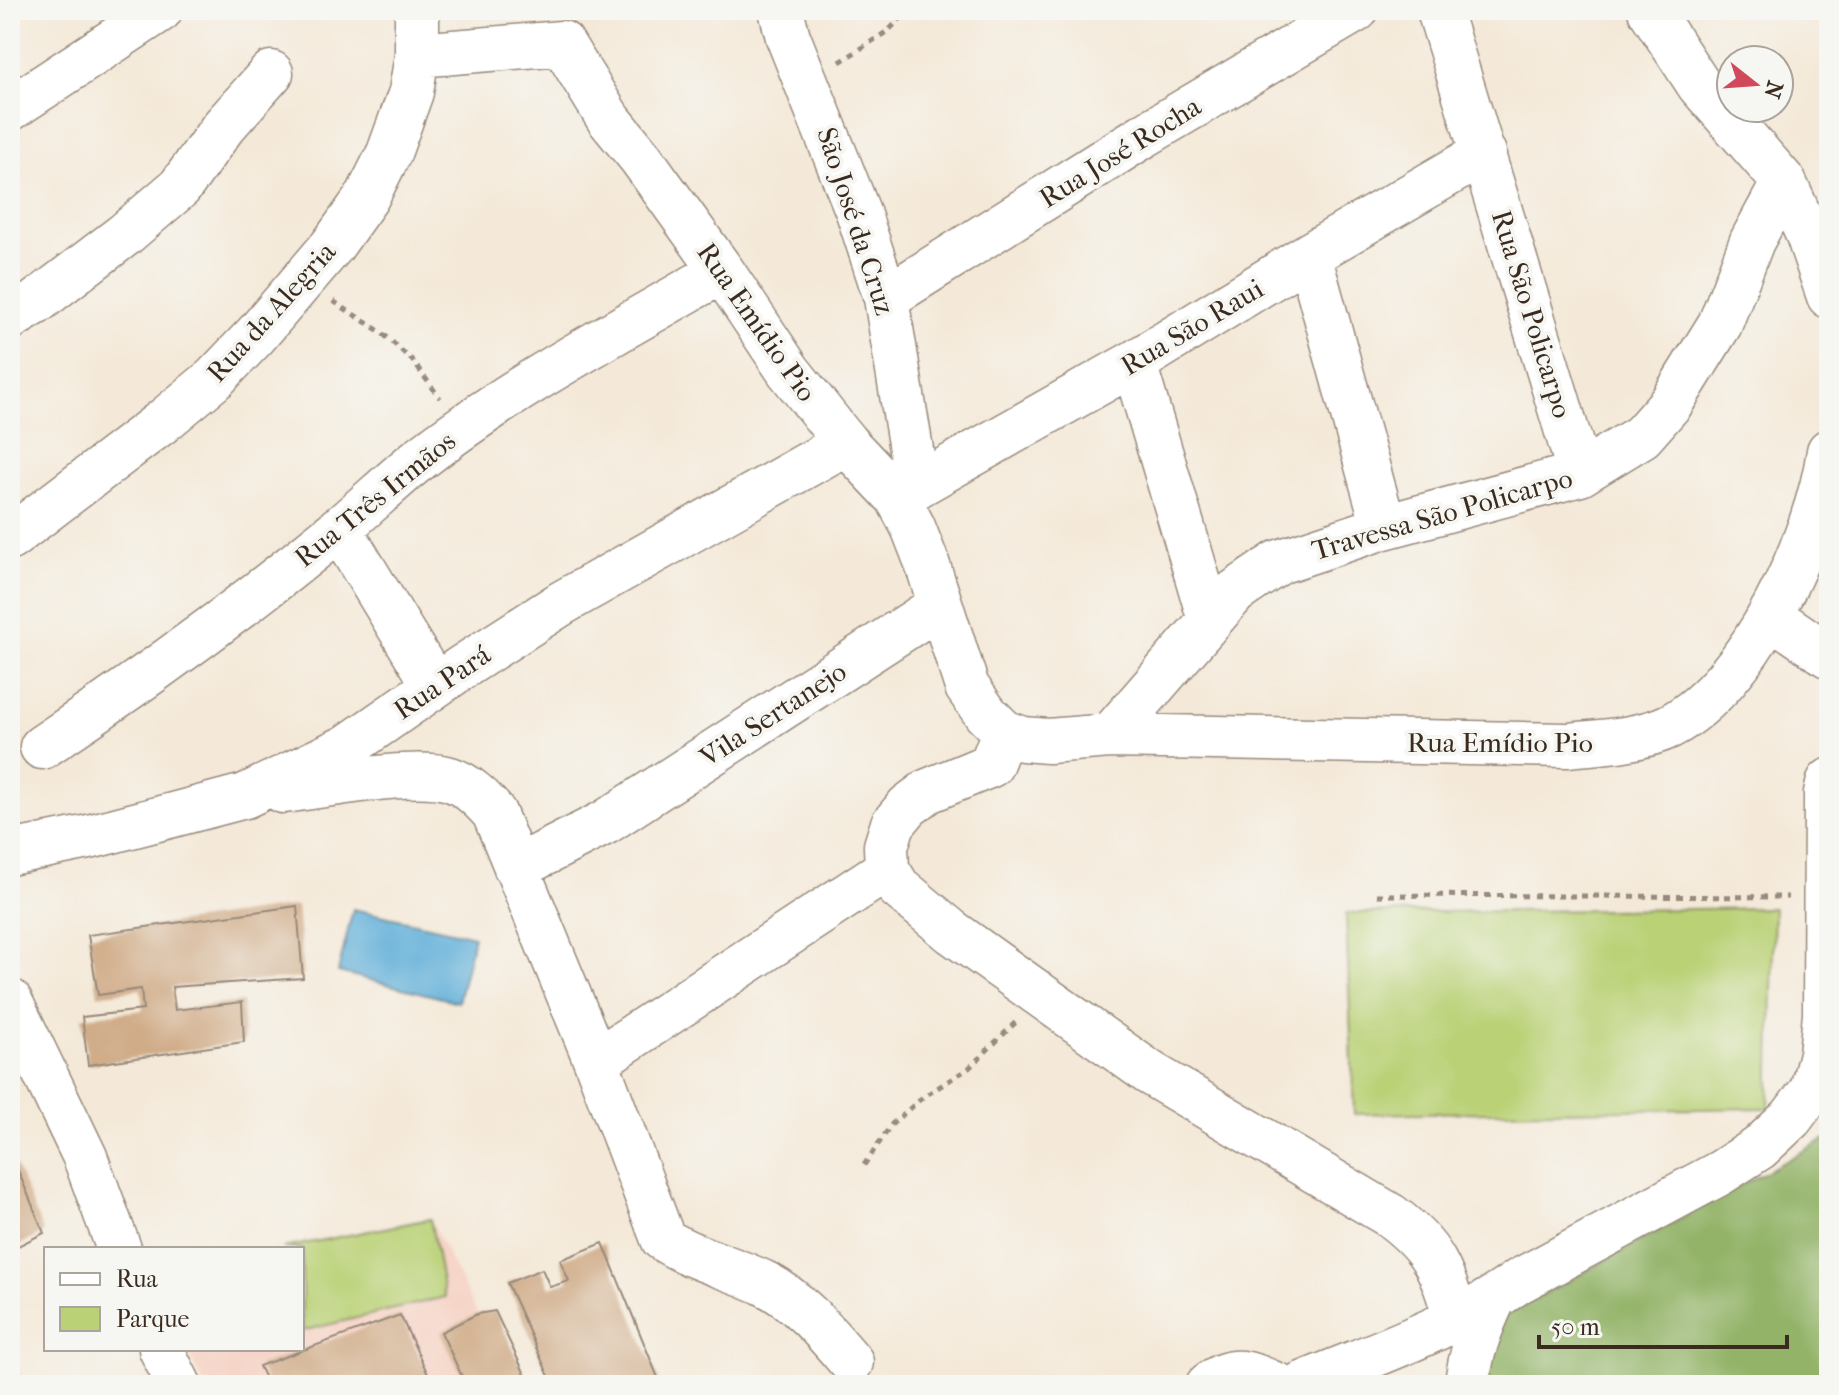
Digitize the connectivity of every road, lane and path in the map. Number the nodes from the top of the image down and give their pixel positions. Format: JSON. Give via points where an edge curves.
{"nodes":[{"id":1,"x":160,"y":10,"type":"edge"},
{"id":2,"x":417,"y":10,"type":"edge"},
{"id":3,"x":781,"y":10,"type":"edge"},
{"id":4,"x":909,"y":10,"type":"edge"},
{"id":5,"x":1356,"y":10,"type":"edge"},
{"id":6,"x":1439,"y":10,"type":"edge"},
{"id":7,"x":1650,"y":10,"type":"edge"},
{"id":8,"x":417,"y":55,"type":"junction"},
{"id":9,"x":271,"y":73,"type":"dead end"},
{"id":10,"x":807,"y":83,"type":"junction"},
{"id":11,"x":10,"y":109,"type":"edge"},
{"id":12,"x":1484,"y":153,"type":"junction"},
{"id":13,"x":1784,"y":182,"type":"junction"},
{"id":14,"x":1309,"y":255,"type":"junction"},
{"id":15,"x":722,"y":271,"type":"junction"},
{"id":16,"x":301,"y":282,"type":"junction"},
{"id":17,"x":1829,"y":296,"type":"edge"},
{"id":18,"x":886,"y":298,"type":"junction"},
{"id":19,"x":10,"y":318,"type":"edge"},
{"id":20,"x":1134,"y":363,"type":"junction"},
{"id":21,"x":462,"y":429,"type":"junction"},
{"id":22,"x":846,"y":443,"type":"junction"},
{"id":23,"x":1829,"y":451,"type":"edge"},
{"id":24,"x":1580,"y":474,"type":"junction"},
{"id":25,"x":907,"y":491,"type":"junction"},
{"id":26,"x":1384,"y":527,"type":"junction"},
{"id":27,"x":339,"y":528,"type":"junction"},
{"id":28,"x":10,"y":538,"type":"edge"},
{"id":29,"x":939,"y":606,"type":"junction"},
{"id":30,"x":1771,"y":616,"type":"junction"},
{"id":31,"x":1210,"y":620,"type":"junction"},
{"id":32,"x":1829,"y":656,"type":"edge"},
{"id":33,"x":435,"y":686,"type":"junction"},
{"id":34,"x":1004,"y":732,"type":"junction"},
{"id":35,"x":1110,"y":736,"type":"junction"},
{"id":36,"x":42,"y":747,"type":"dead end"},
{"id":37,"x":1829,"y":781,"type":"edge"},
{"id":38,"x":245,"y":796,"type":"junction"},
{"id":39,"x":10,"y":853,"type":"edge"},
{"id":40,"x":516,"y":868,"type":"junction"},
{"id":41,"x":887,"y":869,"type":"junction"},
{"id":42,"x":1377,"y":895,"type":"dead end"},
{"id":43,"x":1826,"y":898,"type":"junction"},
{"id":44,"x":1042,"y":996,"type":"junction"},
{"id":45,"x":10,"y":1001,"type":"edge"},
{"id":46,"x":596,"y":1061,"type":"junction"},
{"id":47,"x":864,"y":1165,"type":"dead end"},
{"id":48,"x":118,"y":1247,"type":"edge"},
{"id":49,"x":1475,"y":1309,"type":"junction"},
{"id":50,"x":162,"y":1351,"type":"edge"},
{"id":51,"x":851,"y":1362,"type":"dead end"},
{"id":52,"x":179,"y":1385,"type":"edge"},
{"id":53,"x":1208,"y":1385,"type":"edge"},
{"id":54,"x":1277,"y":1385,"type":"edge"},
{"id":55,"x":1300,"y":1385,"type":"edge"},
{"id":56,"x":1467,"y":1385,"type":"edge"}],
"edges":[{"from":1,"to":11,"type":"street"},
{"from":2,"to":8,"type":"street","name":"Rua da Alegria"},
{"from":3,"to":10,"type":"street","name":"São José da Cruz"},
{"from":4,"to":10,"type":"path","via":[[888,31]]},
{"from":5,"to":18,"type":"street","name":"Rua José Rocha"},
{"from":6,"to":12,"type":"street","name":"Rua São Policarpo"},
{"from":7,"to":13,"type":"street","via":[[1699,85]]},
{"from":8,"to":15,"type":"street","name":"Rua Emídio Pio","via":[[562,43],[608,118]]},
{"from":8,"to":16,"type":"street","name":"Rua da Alegria","via":[[411,92],[389,153],[332,246]]},
{"from":9,"to":19,"type":"street","via":[[180,187]]},
{"from":10,"to":18,"type":"street","name":"São José da Cruz"},
{"from":12,"to":14,"type":"street","name":"Rua São Raui"},
{"from":12,"to":24,"type":"street","name":"Rua São Policarpo"},
{"from":13,"to":17,"type":"street"},
{"from":13,"to":24,"type":"street","name":"Travessa São Policarpo","via":[[1764,214],[1720,324],[1671,403],[1642,436]]},
{"from":14,"to":20,"type":"street","name":"Rua São Raui"},
{"from":14,"to":26,"type":"street"},
{"from":15,"to":21,"type":"street","name":"Rua Três Irmãos"},
{"from":15,"to":22,"type":"street","name":"Rua Emídio Pio","via":[[788,370]]},
{"from":16,"to":21,"type":"path","via":[[381,332],[412,360]]},
{"from":16,"to":28,"type":"street","name":"Rua da Alegria","via":[[215,378]]},
{"from":18,"to":25,"type":"street","name":"São José da Cruz"},
{"from":20,"to":25,"type":"street","name":"Rua São Raui"},
{"from":20,"to":31,"type":"street"},
{"from":21,"to":27,"type":"street","name":"Rua Três Irmãos"},
{"from":22,"to":25,"type":"street","name":"Rua Emídio Pio"},
{"from":22,"to":33,"type":"street","name":"Rua Pará","via":[[562,603]]},
{"from":23,"to":30,"type":"street","name":"Rua Emídio Pio","via":[[1806,542]]},
{"from":24,"to":26,"type":"street","name":"Travessa São Policarpo"},
{"from":25,"to":29,"type":"street","name":"Rua Emídio Pio"},
{"from":26,"to":31,"type":"street","name":"Travessa São Policarpo","via":[[1279,562],[1235,592]]},
{"from":27,"to":33,"type":"street"},
{"from":27,"to":36,"type":"street","name":"Rua Três Irmãos","via":[[121,695]]},
{"from":29,"to":34,"type":"street","name":"Rua Emídio Pio","via":[[967,687]]},
{"from":29,"to":40,"type":"street","name":"Vila Sertanejo","via":[[606,822]]},
{"from":30,"to":32,"type":"street"},
{"from":30,"to":35,"type":"street","name":"Rua Emídio Pio","via":[[1706,699],[1669,726],[1620,740],[1567,745]]},
{"from":31,"to":35,"type":"street","name":"Travessa São Policarpo"},
{"from":33,"to":38,"type":"street","name":"Rua Pará","via":[[347,747]]},
{"from":34,"to":35,"type":"street","name":"Rua Emídio Pio","via":[[1048,741]]},
{"from":34,"to":41,"type":"street","via":[[991,765],[928,791],[908,806],[893,824],[886,846]]},
{"from":37,"to":43,"type":"street"},
{"from":38,"to":39,"type":"street","name":"Rua Pará"},
{"from":38,"to":40,"type":"street","via":[[425,774],[451,779],[494,813]]},
{"from":40,"to":46,"type":"street"},
{"from":41,"to":44,"type":"street","via":[[898,887],[952,932]]},
{"from":41,"to":46,"type":"street"},
{"from":42,"to":43,"type":"path"},
{"from":43,"to":49,"type":"street","via":[[1821,1054],[1812,1090],[1791,1118],[1759,1148],[1720,1173]]},
{"from":44,"to":47,"type":"path","via":[[969,1068],[892,1124]]},
{"from":44,"to":49,"type":"street","via":[[1150,1073],[1417,1235],[1445,1282]]},
{"from":45,"to":48,"type":"street","via":[[85,1157]]},
{"from":46,"to":51,"type":"street","via":[[663,1239],[682,1252],[768,1285],[815,1320]]},
{"from":49,"to":55,"type":"street"},
{"from":49,"to":56,"type":"street","via":[[1478,1331]]},
{"from":50,"to":52,"type":"street"},
{"from":53,"to":54,"type":"street","via":[[1224,1373],[1245,1373]]}]}
